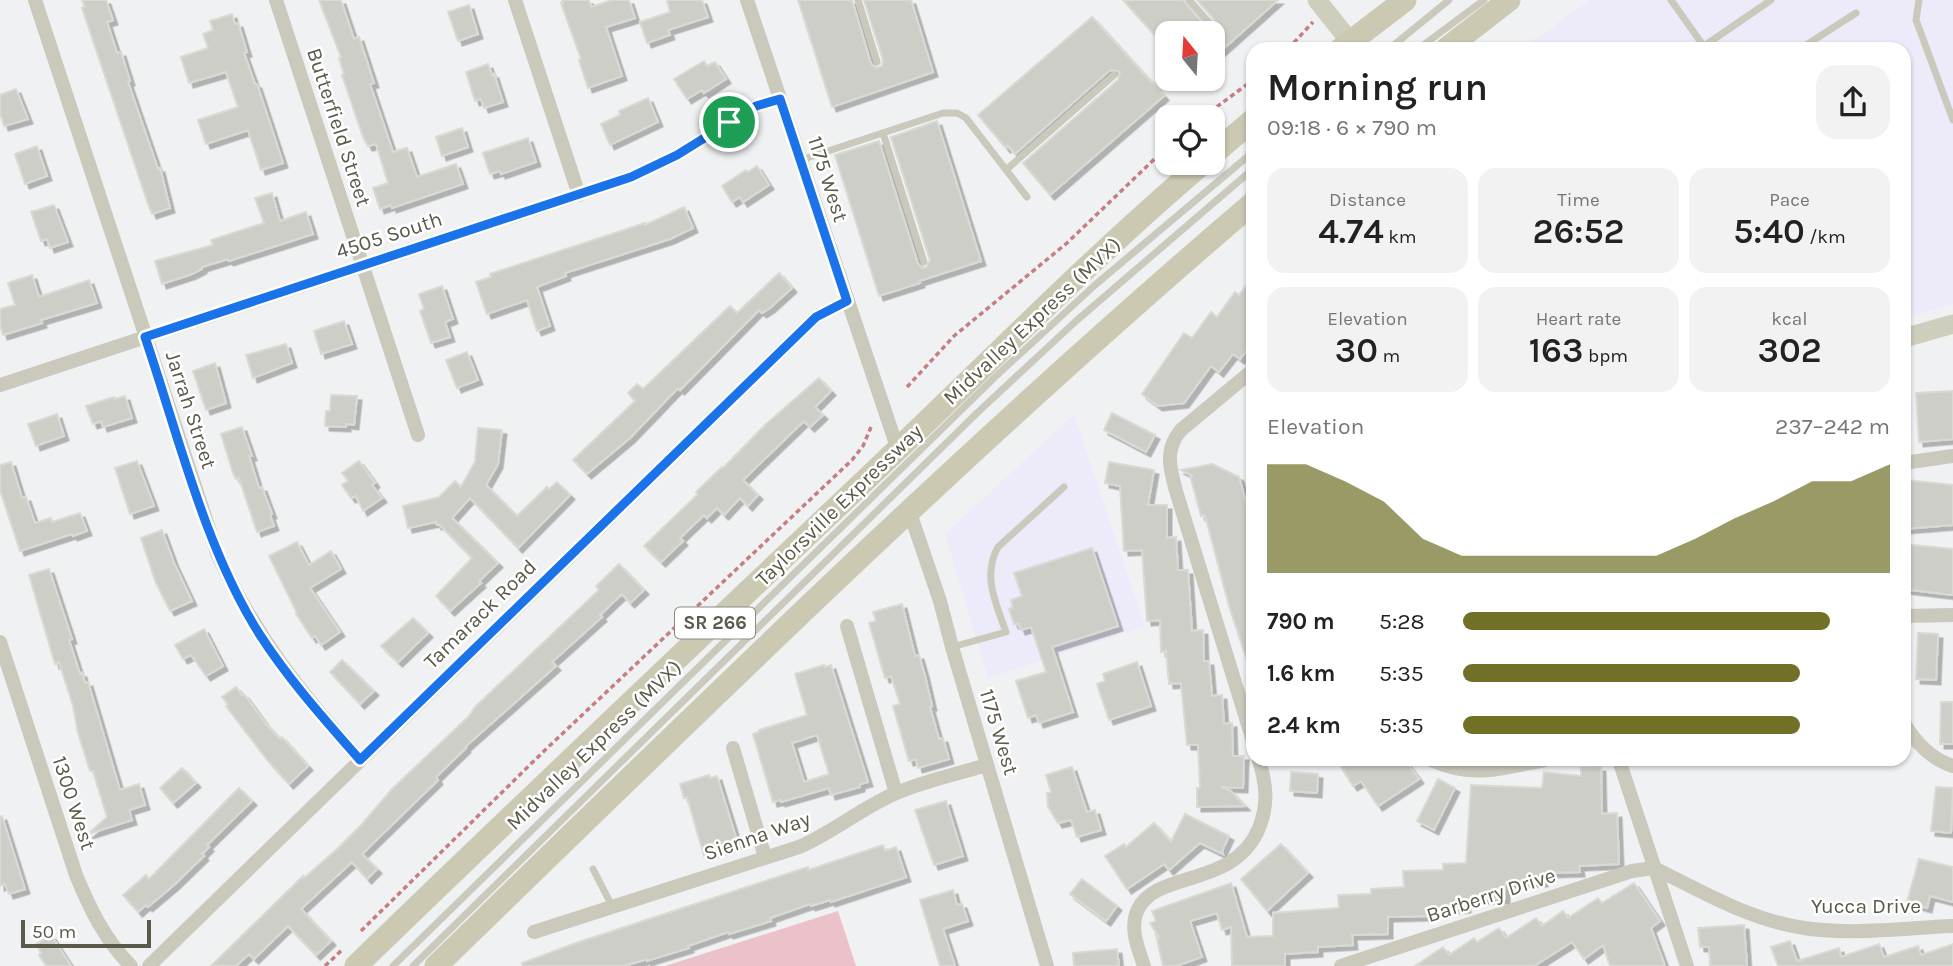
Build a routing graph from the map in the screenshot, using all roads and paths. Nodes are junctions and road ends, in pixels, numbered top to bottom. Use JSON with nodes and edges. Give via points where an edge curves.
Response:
{"nodes":[{"id":1,"x":35,"y":0,"type":"edge"},
{"id":2,"x":276,"y":0,"type":"edge"},
{"id":3,"x":515,"y":0,"type":"edge"},
{"id":4,"x":747,"y":0,"type":"edge"},
{"id":5,"x":858,"y":0,"type":"edge"},
{"id":6,"x":1189,"y":0,"type":"edge"},
{"id":7,"x":1317,"y":0,"type":"edge"},
{"id":8,"x":1405,"y":0,"type":"edge"},
{"id":9,"x":1449,"y":0,"type":"edge"},
{"id":10,"x":1484,"y":0,"type":"edge"},
{"id":11,"x":1509,"y":0,"type":"edge"},
{"id":12,"x":1671,"y":0,"type":"edge"},
{"id":13,"x":1771,"y":0,"type":"edge"},
{"id":14,"x":1919,"y":0,"type":"edge"},
{"id":15,"x":1856,"y":13,"type":"dead end"},
{"id":16,"x":1208,"y":21,"type":"edge"},
{"id":17,"x":1315,"y":21,"type":"dead end"},
{"id":18,"x":1295,"y":42,"type":"edge"},
{"id":19,"x":1346,"y":42,"type":"edge"},
{"id":20,"x":1354,"y":42,"type":"edge"},
{"id":21,"x":1398,"y":42,"type":"edge"},
{"id":22,"x":1427,"y":42,"type":"edge"},
{"id":23,"x":1455,"y":42,"type":"edge"},
{"id":24,"x":1701,"y":42,"type":"edge"},
{"id":25,"x":1713,"y":42,"type":"edge"},
{"id":26,"x":1811,"y":42,"type":"edge"},
{"id":27,"x":877,"y":62,"type":"dead end"},
{"id":28,"x":1114,"y":75,"type":"dead end"},
{"id":29,"x":1246,"y":85,"type":"edge"},
{"id":30,"x":780,"y":99,"type":"junction"},
{"id":31,"x":1219,"y":105,"type":"edge"},
{"id":32,"x":1953,"y":120,"type":"edge"},
{"id":33,"x":1246,"y":126,"type":"edge"},
{"id":34,"x":883,"y":133,"type":"junction"},
{"id":35,"x":1225,"y":144,"type":"edge"},
{"id":36,"x":1246,"y":158,"type":"edge"},
{"id":37,"x":1155,"y":159,"type":"edge"},
{"id":38,"x":800,"y":160,"type":"junction"},
{"id":39,"x":1006,"y":170,"type":"junction"},
{"id":40,"x":1190,"y":175,"type":"edge"},
{"id":41,"x":1246,"y":175,"type":"edge"},
{"id":42,"x":579,"y":195,"type":"junction"},
{"id":43,"x":1027,"y":197,"type":"dead end"},
{"id":44,"x":1246,"y":208,"type":"edge"},
{"id":45,"x":924,"y":262,"type":"dead end"},
{"id":46,"x":363,"y":266,"type":"junction"},
{"id":47,"x":847,"y":301,"type":"junction"},
{"id":48,"x":1953,"y":324,"type":"edge"},
{"id":49,"x":1911,"y":336,"type":"edge"},
{"id":50,"x":145,"y":337,"type":"junction"},
{"id":51,"x":1246,"y":376,"type":"edge"},
{"id":52,"x":0,"y":385,"type":"edge"},
{"id":53,"x":907,"y":387,"type":"dead end"},
{"id":54,"x":871,"y":427,"type":"dead end"},
{"id":55,"x":418,"y":435,"type":"dead end"},
{"id":56,"x":898,"y":450,"type":"junction"},
{"id":57,"x":1953,"y":456,"type":"edge"},
{"id":58,"x":1911,"y":462,"type":"edge"},
{"id":59,"x":1064,"y":487,"type":"dead end"},
{"id":60,"x":909,"y":510,"type":"junction"},
{"id":61,"x":1911,"y":615,"type":"edge"},
{"id":62,"x":1953,"y":615,"type":"edge"},
{"id":63,"x":847,"y":626,"type":"dead end"},
{"id":64,"x":0,"y":642,"type":"edge"},
{"id":65,"x":952,"y":648,"type":"junction"},
{"id":66,"x":1246,"y":718,"type":"edge"},
{"id":67,"x":1911,"y":732,"type":"edge"},
{"id":68,"x":733,"y":748,"type":"dead end"},
{"id":69,"x":360,"y":760,"type":"junction"},
{"id":70,"x":987,"y":765,"type":"junction"},
{"id":71,"x":1261,"y":766,"type":"edge"},
{"id":72,"x":1446,"y":766,"type":"edge"},
{"id":73,"x":1515,"y":766,"type":"edge"},
{"id":74,"x":1621,"y":766,"type":"edge"},
{"id":75,"x":1953,"y":766,"type":"edge"},
{"id":76,"x":896,"y":793,"type":"junction"},
{"id":77,"x":765,"y":857,"type":"junction"},
{"id":78,"x":593,"y":869,"type":"dead end"},
{"id":79,"x":1654,"y":869,"type":"junction"},
{"id":80,"x":612,"y":906,"type":"junction"},
{"id":81,"x":1953,"y":926,"type":"edge"},
{"id":82,"x":534,"y":932,"type":"dead end"},
{"id":83,"x":355,"y":937,"type":"dead end"},
{"id":84,"x":351,"y":956,"type":"edge"},
{"id":85,"x":131,"y":966,"type":"edge"},
{"id":86,"x":149,"y":966,"type":"edge"},
{"id":87,"x":325,"y":966,"type":"edge"},
{"id":88,"x":393,"y":966,"type":"edge"},
{"id":89,"x":413,"y":966,"type":"edge"},
{"id":90,"x":436,"y":966,"type":"edge"},
{"id":91,"x":1047,"y":966,"type":"edge"},
{"id":92,"x":1144,"y":966,"type":"edge"},
{"id":93,"x":1341,"y":966,"type":"edge"},
{"id":94,"x":1687,"y":966,"type":"edge"}],
"edges":[{"from":1,"to":50,"type":"street","name":"Jarrah Street"},
{"from":2,"to":46,"type":"street","name":"Butterfield Street"},
{"from":3,"to":42,"type":"street"},
{"from":4,"to":30,"type":"street","name":"1175 West"},
{"from":5,"to":27,"type":"lane"},
{"from":6,"to":16,"type":"lane"},
{"from":7,"to":19,"type":"street"},
{"from":8,"to":20,"type":"main road"},
{"from":9,"to":21,"type":"lane"},
{"from":10,"to":22,"type":"lane"},
{"from":11,"to":23,"type":"main road"},
{"from":12,"to":24,"type":"lane"},
{"from":13,"to":25,"type":"lane"},
{"from":14,"to":32,"type":"lane","via":[[1916,20]]},
{"from":15,"to":26,"type":"lane"},
{"from":17,"to":18,"type":"path"},
{"from":28,"to":39,"type":"lane"},
{"from":29,"to":31,"type":"path"},
{"from":30,"to":38,"type":"street","name":"1175 West"},
{"from":30,"to":42,"type":"street","name":"4505 South","via":[[756,106],[631,177]]},
{"from":33,"to":35,"type":"main road"},
{"from":34,"to":38,"type":"lane"},
{"from":34,"to":39,"type":"lane","via":[[943,113],[957,113],[966,118]]},
{"from":34,"to":45,"type":"lane"},
{"from":36,"to":88,"type":"lane","name":"Midvalley Express (MVX)","via":[[1095,285],[995,377]]},
{"from":37,"to":53,"type":"path","via":[[1067,243],[954,336]]},
{"from":38,"to":47,"type":"street","name":"1175 West"},
{"from":39,"to":43,"type":"lane"},
{"from":40,"to":56,"type":"main road","name":"Taylorsville Expressway","number":"SR 266","via":[[1074,279]]},
{"from":41,"to":89,"type":"lane","name":"Midvalley Express (MVX)","via":[[977,413]]},
{"from":42,"to":46,"type":"street","name":"4505 South"},
{"from":44,"to":60,"type":"main road","number":"SR 266","via":[[1093,340]]},
{"from":46,"to":50,"type":"street","name":"4505 South"},
{"from":46,"to":55,"type":"street","name":"Butterfield Street"},
{"from":47,"to":56,"type":"street","name":"1175 West"},
{"from":47,"to":69,"type":"street","name":"Tamarack Road","via":[[816,317]]},
{"from":48,"to":49,"type":"street"},
{"from":50,"to":52,"type":"street","name":"4505 South"},
{"from":50,"to":69,"type":"street","name":"Jarrah Street","via":[[230,581],[289,677]]},
{"from":51,"to":66,"type":"street","via":[[1181,430],[1169,453],[1176,491]]},
{"from":54,"to":83,"type":"path","via":[[852,460]]},
{"from":56,"to":84,"type":"main road","name":"Taylorsville Expressway","number":"SR 266","via":[[532,796]]},
{"from":57,"to":58,"type":"street"},
{"from":59,"to":65,"type":"lane","via":[[998,547],[991,559],[989,578],[1006,632]]},
{"from":60,"to":65,"type":"street","name":"1175 West"},
{"from":60,"to":90,"type":"main road","number":"SR 266"},
{"from":61,"to":62,"type":"street"},
{"from":63,"to":76,"type":"street"},
{"from":64,"to":85,"type":"street","name":"1300 West","via":[[84,895],[102,930]]},
{"from":65,"to":70,"type":"street","name":"1175 West"},
{"from":67,"to":75,"type":"street","via":[[1924,749]]},
{"from":68,"to":77,"type":"street"},
{"from":69,"to":86,"type":"street","name":"Tamarack Road"},
{"from":70,"to":76,"type":"street","name":"Sienna Way"},
{"from":70,"to":91,"type":"street","name":"1175 West"},
{"from":71,"to":92,"type":"street","via":[[1267,805],[1256,837],[1231,862],[1159,890],[1137,911],[1134,928]]},
{"from":72,"to":73,"type":"street","via":[[1470,771]]},
{"from":74,"to":79,"type":"street"},
{"from":76,"to":77,"type":"street","name":"Sienna Way","via":[[818,838]]},
{"from":77,"to":80,"type":"street","name":"Sienna Way"},
{"from":78,"to":80,"type":"lane"},
{"from":79,"to":81,"type":"street","name":"Yucca Drive","via":[[1734,907],[1798,927]]},
{"from":79,"to":93,"type":"street","name":"Barberry Drive","via":[[1632,871]]},
{"from":79,"to":94,"type":"street"},
{"from":80,"to":82,"type":"street","name":"Sienna Way"},
{"from":84,"to":87,"type":"path"}]}
